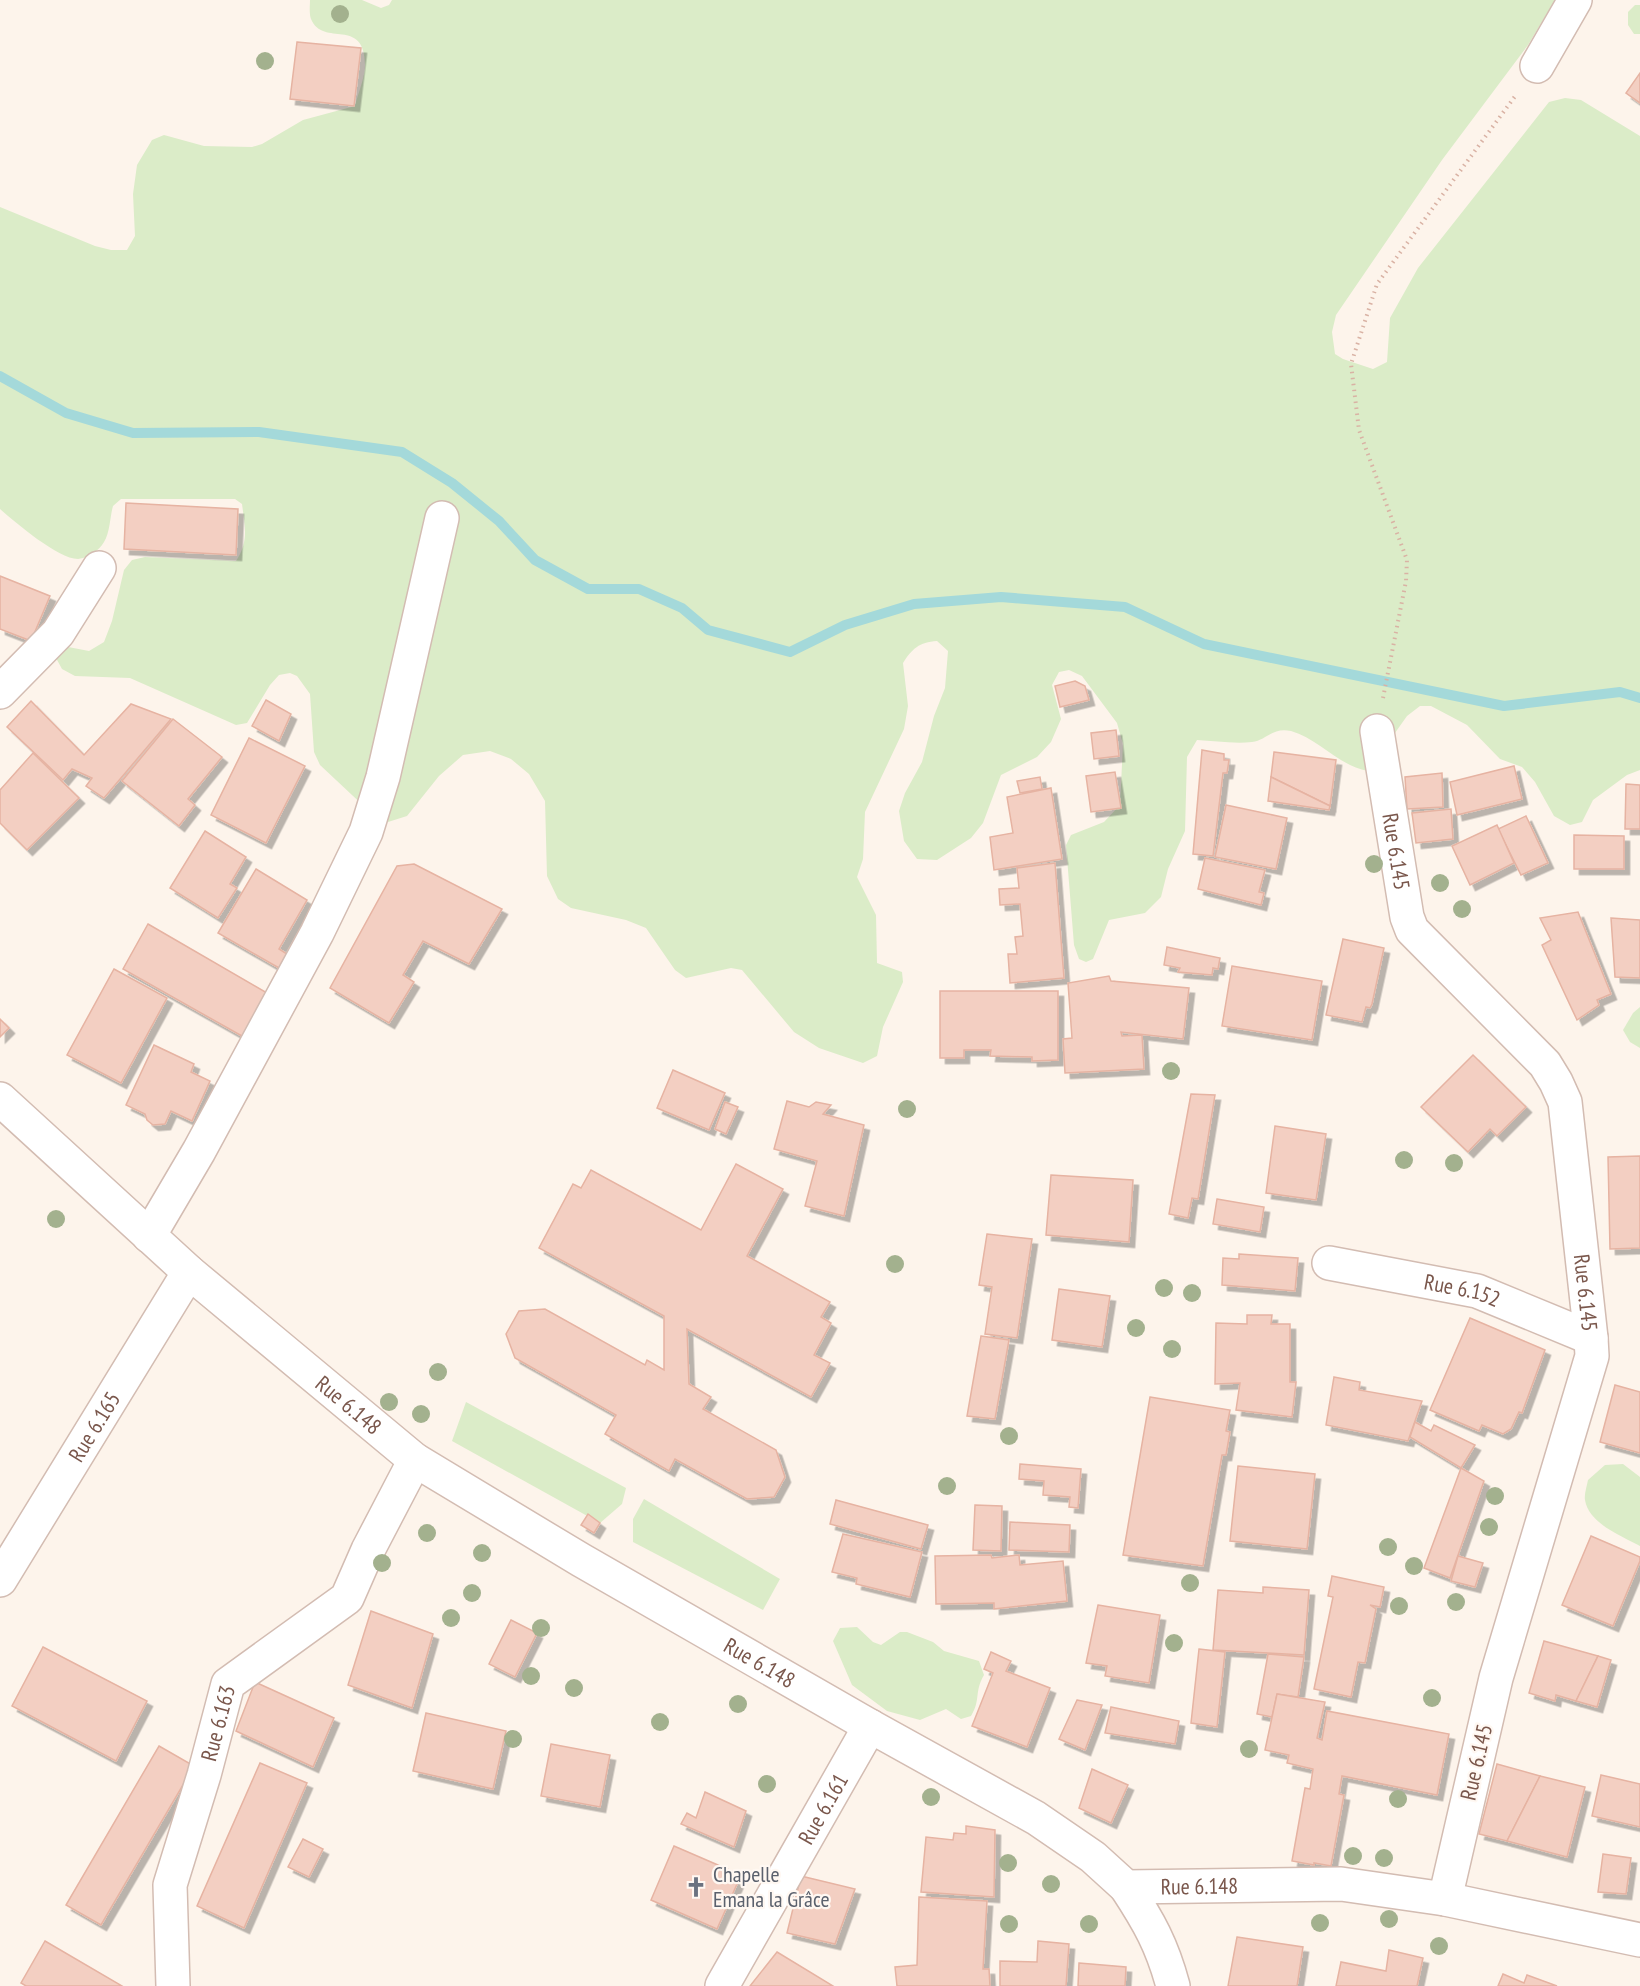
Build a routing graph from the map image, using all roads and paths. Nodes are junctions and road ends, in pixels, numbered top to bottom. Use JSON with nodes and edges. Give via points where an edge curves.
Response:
{"nodes":[{"id":1,"x":1575,"y":0,"type":"edge"},
{"id":2,"x":1537,"y":66,"type":"joint"},
{"id":3,"x":442,"y":518,"type":"dead end"},
{"id":4,"x":99,"y":568,"type":"dead end"},
{"id":5,"x":0,"y":692,"type":"edge"},
{"id":6,"x":1377,"y":731,"type":"joint"},
{"id":7,"x":0,"y":1099,"type":"edge"},
{"id":8,"x":149,"y":1236,"type":"junction"},
{"id":9,"x":1329,"y":1263,"type":"dead end"},
{"id":10,"x":189,"y":1272,"type":"junction"},
{"id":11,"x":1591,"y":1338,"type":"junction"},
{"id":12,"x":415,"y":1460,"type":"junction"},
{"id":13,"x":0,"y":1580,"type":"edge"},
{"id":14,"x":870,"y":1726,"type":"junction"},
{"id":15,"x":1126,"y":1887,"type":"junction"},
{"id":16,"x":1445,"y":1899,"type":"junction"},
{"id":17,"x":1640,"y":1940,"type":"edge"},
{"id":18,"x":173,"y":1986,"type":"edge"},
{"id":19,"x":722,"y":1986,"type":"edge"},
{"id":20,"x":1173,"y":1986,"type":"edge"}],
"edges":[{"from":1,"to":2,"type":"street"},
{"from":2,"to":6,"type":"path","via":[[1377,284],[1351,364],[1359,430],[1407,560]]},
{"from":3,"to":8,"type":"street","via":[[383,777],[366,832],[200,1151]]},
{"from":4,"to":5,"type":"street","via":[[58,633]]},
{"from":6,"to":11,"type":"street","name":"Rue 6.145","via":[[1412,930],[1545,1064],[1565,1102]]},
{"from":7,"to":8,"type":"street","name":"Rue 6.148"},
{"from":8,"to":10,"type":"street","name":"Rue 6.148"},
{"from":9,"to":11,"type":"street","name":"Rue 6.152","via":[[1478,1291]]},
{"from":10,"to":12,"type":"street","name":"Rue 6.148"},
{"from":10,"to":13,"type":"street","name":"Rue 6.165"},
{"from":11,"to":16,"type":"street","name":"Rue 6.145","via":[[1592,1356],[1496,1678]]},
{"from":12,"to":14,"type":"street","name":"Rue 6.148"},
{"from":12,"to":18,"type":"street","name":"Rue 6.163","via":[[347,1598],[228,1684],[170,1885]]},
{"from":14,"to":15,"type":"street","name":"Rue 6.148","via":[[1036,1818],[1093,1857]]},
{"from":14,"to":19,"type":"street","name":"Rue 6.161"},
{"from":15,"to":16,"type":"street","name":"Rue 6.148","via":[[1341,1884]]},
{"from":15,"to":20,"type":"street","via":[[1153,1928]]},
{"from":16,"to":17,"type":"street","name":"Rue 6.148"}]}
